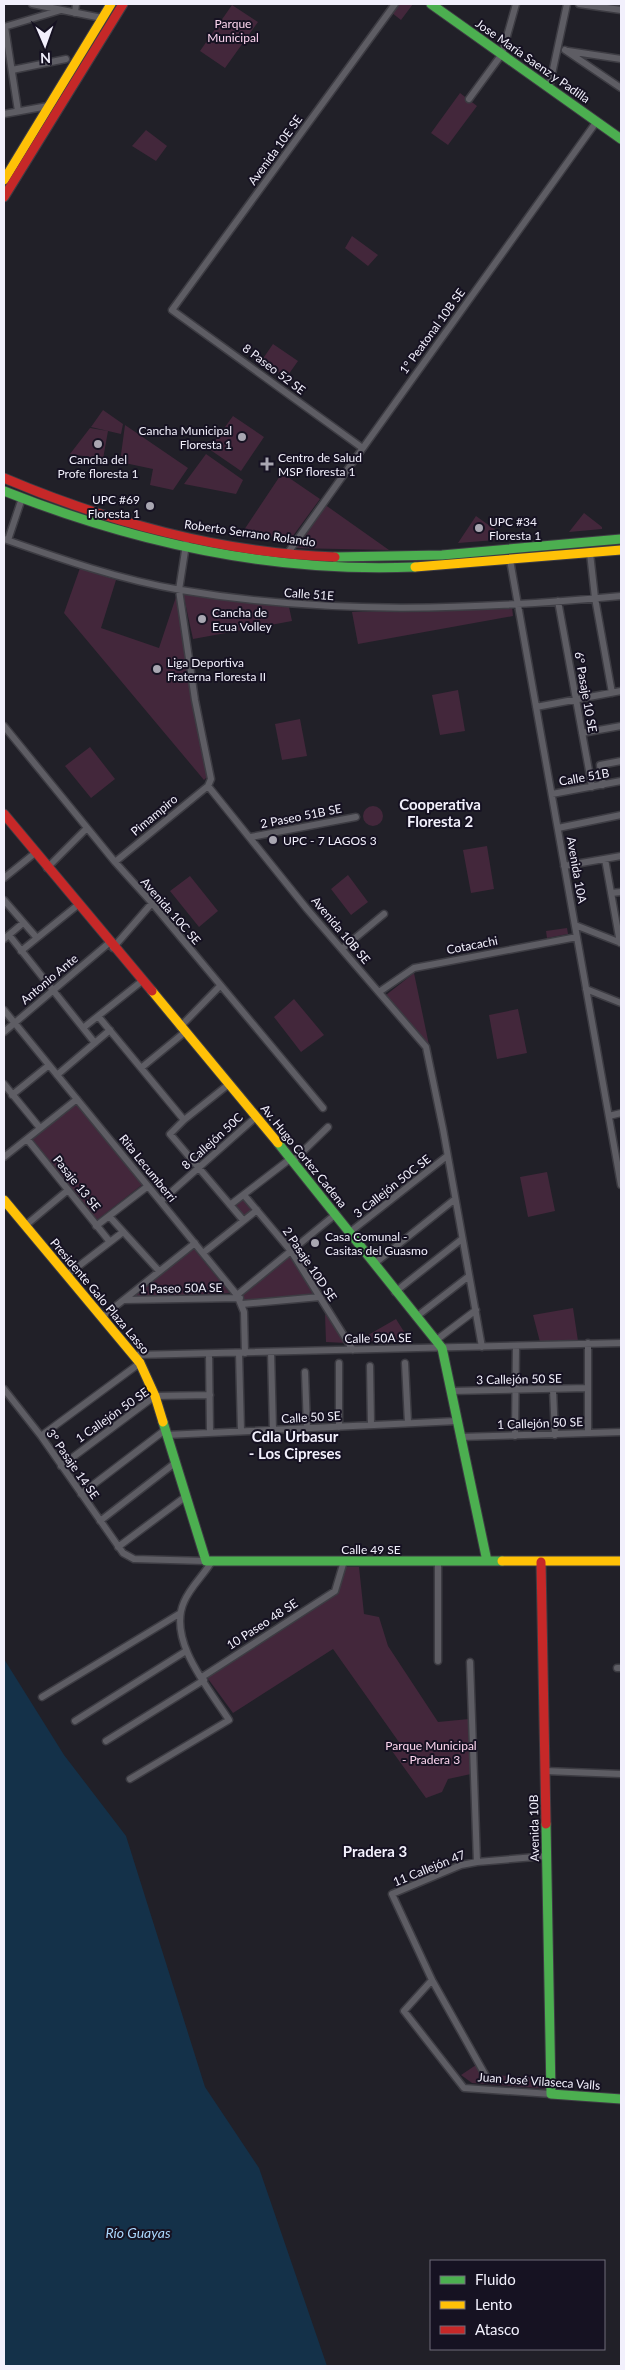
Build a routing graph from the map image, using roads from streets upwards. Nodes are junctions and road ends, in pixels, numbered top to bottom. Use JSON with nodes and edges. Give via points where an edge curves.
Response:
{"nodes":[{"id":1,"x":32,"y":4,"type":"edge"},
{"id":2,"x":76,"y":4,"type":"edge"},
{"id":3,"x":111,"y":4,"type":"edge"},
{"id":4,"x":122,"y":4,"type":"edge"},
{"id":5,"x":395,"y":4,"type":"edge"},
{"id":6,"x":430,"y":4,"type":"edge"},
{"id":7,"x":516,"y":4,"type":"edge"},
{"id":8,"x":567,"y":4,"type":"edge"},
{"id":9,"x":579,"y":4,"type":"edge"},
{"id":10,"x":618,"y":8,"type":"edge"},
{"id":11,"x":62,"y":10,"type":"junction"},
{"id":12,"x":75,"y":13,"type":"junction"},
{"id":13,"x":102,"y":18,"type":"junction"},
{"id":14,"x":4,"y":27,"type":"edge"},
{"id":15,"x":557,"y":49,"type":"junction"},
{"id":16,"x":566,"y":50,"type":"junction"},
{"id":17,"x":502,"y":54,"type":"junction"},
{"id":18,"x":66,"y":59,"type":"dead end"},
{"id":19,"x":621,"y":59,"type":"edge"},
{"id":20,"x":12,"y":70,"type":"junction"},
{"id":21,"x":549,"y":88,"type":"junction"},
{"id":22,"x":621,"y":88,"type":"edge"},
{"id":23,"x":469,"y":99,"type":"dead end"},
{"id":24,"x":48,"y":106,"type":"junction"},
{"id":25,"x":18,"y":111,"type":"junction"},
{"id":26,"x":4,"y":114,"type":"edge"},
{"id":27,"x":597,"y":121,"type":"junction"},
{"id":28,"x":621,"y":139,"type":"edge"},
{"id":29,"x":4,"y":180,"type":"edge"},
{"id":30,"x":4,"y":197,"type":"edge"},
{"id":31,"x":172,"y":310,"type":"joint"},
{"id":32,"x":361,"y":447,"type":"junction"},
{"id":33,"x":4,"y":478,"type":"edge"},
{"id":34,"x":4,"y":491,"type":"edge"},
{"id":35,"x":22,"y":498,"type":"junction"},
{"id":36,"x":187,"y":538,"type":"junction"},
{"id":37,"x":6,"y":539,"type":"edge"},
{"id":38,"x":621,"y":539,"type":"edge"},
{"id":39,"x":184,"y":548,"type":"junction"},
{"id":40,"x":621,"y":550,"type":"edge"},
{"id":41,"x":590,"y":553,"type":"junction"},
{"id":42,"x":287,"y":554,"type":"junction"},
{"id":43,"x":510,"y":560,"type":"junction"},
{"id":44,"x":179,"y":590,"type":"junction"},
{"id":45,"x":621,"y":596,"type":"edge"},
{"id":46,"x":595,"y":598,"type":"junction"},
{"id":47,"x":558,"y":601,"type":"junction"},
{"id":48,"x":518,"y":604,"type":"junction"},
{"id":49,"x":621,"y":691,"type":"edge"},
{"id":50,"x":612,"y":693,"type":"junction"},
{"id":51,"x":576,"y":699,"type":"junction"},
{"id":52,"x":536,"y":706,"type":"junction"},
{"id":53,"x":4,"y":726,"type":"edge"},
{"id":54,"x":621,"y":726,"type":"edge"},
{"id":55,"x":582,"y":733,"type":"junction"},
{"id":56,"x":621,"y":761,"type":"edge"},
{"id":57,"x":621,"y":781,"type":"edge"},
{"id":58,"x":603,"y":785,"type":"junction"},
{"id":59,"x":208,"y":786,"type":"junction"},
{"id":60,"x":592,"y":787,"type":"junction"},
{"id":61,"x":552,"y":794,"type":"junction"},
{"id":62,"x":4,"y":815,"type":"edge"},
{"id":63,"x":621,"y":815,"type":"edge"},
{"id":64,"x":356,"y":817,"type":"dead end"},
{"id":65,"x":87,"y":828,"type":"junction"},
{"id":66,"x":558,"y":828,"type":"junction"},
{"id":67,"x":251,"y":837,"type":"junction"},
{"id":68,"x":35,"y":853,"type":"junction"},
{"id":69,"x":621,"y":856,"type":"edge"},
{"id":70,"x":605,"y":859,"type":"junction"},
{"id":71,"x":115,"y":862,"type":"junction"},
{"id":72,"x":564,"y":866,"type":"junction"},
{"id":73,"x":47,"y":868,"type":"junction"},
{"id":74,"x":4,"y":878,"type":"edge"},
{"id":75,"x":621,"y":892,"type":"edge"},
{"id":76,"x":611,"y":893,"type":"junction"},
{"id":77,"x":4,"y":900,"type":"edge"},
{"id":78,"x":152,"y":903,"type":"junction"},
{"id":79,"x":79,"y":904,"type":"junction"},
{"id":80,"x":384,"y":914,"type":"dead end"},
{"id":81,"x":23,"y":923,"type":"junction"},
{"id":82,"x":575,"y":925,"type":"junction"},
{"id":83,"x":619,"y":926,"type":"edge"},
{"id":84,"x":6,"y":937,"type":"edge"},
{"id":85,"x":577,"y":937,"type":"junction"},
{"id":86,"x":37,"y":938,"type":"junction"},
{"id":87,"x":621,"y":943,"type":"edge"},
{"id":88,"x":111,"y":946,"type":"junction"},
{"id":89,"x":342,"y":949,"type":"junction"},
{"id":90,"x":22,"y":951,"type":"junction"},
{"id":91,"x":142,"y":981,"type":"junction"},
{"id":92,"x":219,"y":987,"type":"junction"},
{"id":93,"x":586,"y":989,"type":"junction"},
{"id":94,"x":53,"y":991,"type":"junction"},
{"id":95,"x":379,"y":992,"type":"junction"},
{"id":96,"x":621,"y":1003,"type":"edge"},
{"id":97,"x":4,"y":1010,"type":"edge"},
{"id":98,"x":98,"y":1016,"type":"junction"},
{"id":99,"x":14,"y":1023,"type":"junction"},
{"id":100,"x":83,"y":1028,"type":"junction"},
{"id":101,"x":182,"y":1029,"type":"junction"},
{"id":102,"x":110,"y":1030,"type":"junction"},
{"id":103,"x":4,"y":1032,"type":"edge"},
{"id":104,"x":95,"y":1043,"type":"junction"},
{"id":105,"x":49,"y":1065,"type":"junction"},
{"id":106,"x":141,"y":1068,"type":"junction"},
{"id":107,"x":57,"y":1075,"type":"junction"},
{"id":108,"x":229,"y":1084,"type":"junction"},
{"id":109,"x":7,"y":1090,"type":"edge"},
{"id":110,"x":77,"y":1099,"type":"junction"},
{"id":111,"x":323,"y":1108,"type":"dead end"},
{"id":112,"x":621,"y":1113,"type":"edge"},
{"id":113,"x":609,"y":1116,"type":"junction"},
{"id":114,"x":256,"y":1117,"type":"junction"},
{"id":115,"x":184,"y":1120,"type":"junction"},
{"id":116,"x":328,"y":1126,"type":"dead end"},
{"id":117,"x":40,"y":1128,"type":"junction"},
{"id":118,"x":27,"y":1139,"type":"junction"},
{"id":119,"x":447,"y":1156,"type":"junction"},
{"id":120,"x":4,"y":1157,"type":"edge"},
{"id":121,"x":291,"y":1160,"type":"junction"},
{"id":122,"x":200,"y":1168,"type":"junction"},
{"id":123,"x":621,"y":1181,"type":"edge"},
{"id":124,"x":148,"y":1186,"type":"junction"},
{"id":125,"x":68,"y":1190,"type":"junction"},
{"id":126,"x":244,"y":1195,"type":"junction"},
{"id":127,"x":455,"y":1199,"type":"junction"},
{"id":128,"x":4,"y":1200,"type":"edge"},
{"id":129,"x":160,"y":1201,"type":"junction"},
{"id":130,"x":230,"y":1205,"type":"junction"},
{"id":131,"x":257,"y":1210,"type":"junction"},
{"id":132,"x":336,"y":1214,"type":"junction"},
{"id":133,"x":109,"y":1216,"type":"junction"},
{"id":134,"x":243,"y":1220,"type":"junction"},
{"id":135,"x":26,"y":1225,"type":"junction"},
{"id":136,"x":96,"y":1226,"type":"junction"},
{"id":137,"x":123,"y":1232,"type":"junction"},
{"id":138,"x":350,"y":1232,"type":"junction"},
{"id":139,"x":462,"y":1239,"type":"junction"},
{"id":140,"x":110,"y":1242,"type":"junction"},
{"id":141,"x":195,"y":1243,"type":"junction"},
{"id":142,"x":291,"y":1251,"type":"junction"},
{"id":143,"x":203,"y":1253,"type":"junction"},
{"id":144,"x":374,"y":1264,"type":"junction"},
{"id":145,"x":159,"y":1271,"type":"junction"},
{"id":146,"x":67,"y":1275,"type":"junction"},
{"id":147,"x":469,"y":1276,"type":"junction"},
{"id":148,"x":395,"y":1292,"type":"junction"},
{"id":149,"x":320,"y":1297,"type":"junction"},
{"id":150,"x":240,"y":1299,"type":"junction"},
{"id":151,"x":123,"y":1300,"type":"junction"},
{"id":152,"x":476,"y":1310,"type":"junction"},
{"id":153,"x":102,"y":1317,"type":"junction"},
{"id":154,"x":416,"y":1317,"type":"junction"},
{"id":155,"x":435,"y":1340,"type":"junction"},
{"id":156,"x":588,"y":1343,"type":"junction"},
{"id":157,"x":621,"y":1343,"type":"edge"},
{"id":158,"x":516,"y":1346,"type":"junction"},
{"id":159,"x":482,"y":1347,"type":"junction"},
{"id":160,"x":442,"y":1348,"type":"junction"},
{"id":161,"x":353,"y":1350,"type":"junction"},
{"id":162,"x":271,"y":1352,"type":"junction"},
{"id":163,"x":242,"y":1353,"type":"junction"},
{"id":164,"x":209,"y":1354,"type":"junction"},
{"id":165,"x":135,"y":1355,"type":"junction"},
{"id":166,"x":405,"y":1362,"type":"dead end"},
{"id":167,"x":140,"y":1363,"type":"junction"},
{"id":168,"x":339,"y":1363,"type":"dead end"},
{"id":169,"x":370,"y":1366,"type":"dead end"},
{"id":170,"x":305,"y":1372,"type":"dead end"},
{"id":171,"x":4,"y":1388,"type":"edge"},
{"id":172,"x":588,"y":1388,"type":"junction"},
{"id":173,"x":554,"y":1390,"type":"junction"},
{"id":174,"x":451,"y":1391,"type":"junction"},
{"id":175,"x":515,"y":1391,"type":"junction"},
{"id":176,"x":210,"y":1395,"type":"junction"},
{"id":177,"x":155,"y":1396,"type":"junction"},
{"id":178,"x":456,"y":1421,"type":"junction"},
{"id":179,"x":408,"y":1424,"type":"junction"},
{"id":180,"x":371,"y":1425,"type":"junction"},
{"id":181,"x":339,"y":1427,"type":"junction"},
{"id":182,"x":307,"y":1428,"type":"junction"},
{"id":183,"x":273,"y":1430,"type":"junction"},
{"id":184,"x":241,"y":1431,"type":"junction"},
{"id":185,"x":166,"y":1432,"type":"junction"},
{"id":186,"x":621,"y":1432,"type":"edge"},
{"id":187,"x":210,"y":1433,"type":"junction"},
{"id":188,"x":588,"y":1433,"type":"junction"},
{"id":189,"x":556,"y":1435,"type":"junction"},
{"id":190,"x":41,"y":1436,"type":"junction"},
{"id":191,"x":515,"y":1436,"type":"junction"},
{"id":192,"x":460,"y":1437,"type":"junction"},
{"id":193,"x":175,"y":1463,"type":"junction"},
{"id":194,"x":61,"y":1466,"type":"junction"},
{"id":195,"x":80,"y":1494,"type":"junction"},
{"id":196,"x":185,"y":1497,"type":"junction"},
{"id":197,"x":100,"y":1521,"type":"junction"},
{"id":198,"x":118,"y":1547,"type":"junction"},
{"id":199,"x":123,"y":1553,"type":"joint"},
{"id":200,"x":209,"y":1561,"type":"junction"},
{"id":201,"x":344,"y":1561,"type":"junction"},
{"id":202,"x":438,"y":1561,"type":"junction"},
{"id":203,"x":621,"y":1561,"type":"edge"},
{"id":204,"x":487,"y":1562,"type":"junction"},
{"id":205,"x":541,"y":1562,"type":"junction"},
{"id":206,"x":179,"y":1614,"type":"junction"},
{"id":207,"x":186,"y":1651,"type":"junction"},
{"id":208,"x":438,"y":1661,"type":"dead end"},
{"id":209,"x":470,"y":1662,"type":"dead end"},
{"id":210,"x":203,"y":1678,"type":"junction"},
{"id":211,"x":42,"y":1697,"type":"dead end"},
{"id":212,"x":75,"y":1721,"type":"dead end"},
{"id":213,"x":106,"y":1741,"type":"dead end"},
{"id":214,"x":545,"y":1771,"type":"junction"},
{"id":215,"x":621,"y":1774,"type":"edge"},
{"id":216,"x":130,"y":1779,"type":"dead end"},
{"id":217,"x":547,"y":1856,"type":"junction"},
{"id":218,"x":477,"y":1862,"type":"junction"},
{"id":219,"x":432,"y":1980,"type":"junction"},
{"id":220,"x":487,"y":2078,"type":"dead end"},
{"id":221,"x":551,"y":2094,"type":"junction"},
{"id":222,"x":621,"y":2099,"type":"edge"}],
"edges":[{"from":1,"to":11,"type":"street"},
{"from":2,"to":12,"type":"street"},
{"from":3,"to":13,"type":"street"},
{"from":4,"to":30,"type":"street"},
{"from":5,"to":31,"type":"street","name":"Avenida 10E SE"},
{"from":6,"to":17,"type":"street","name":"Jose María Saenz y Padilla"},
{"from":7,"to":17,"type":"street"},
{"from":8,"to":15,"type":"street"},
{"from":9,"to":10,"type":"street"},
{"from":11,"to":12,"type":"street"},
{"from":11,"to":14,"type":"street"},
{"from":12,"to":13,"type":"street"},
{"from":13,"to":24,"type":"street"},
{"from":14,"to":20,"type":"street"},
{"from":15,"to":16,"type":"street"},
{"from":15,"to":21,"type":"street"},
{"from":16,"to":19,"type":"street"},
{"from":16,"to":22,"type":"street"},
{"from":17,"to":21,"type":"street","name":"Jose María Saenz y Padilla"},
{"from":17,"to":23,"type":"street"},
{"from":18,"to":20,"type":"street"},
{"from":20,"to":25,"type":"street"},
{"from":21,"to":27,"type":"street","name":"Jose María Saenz y Padilla"},
{"from":24,"to":25,"type":"street"},
{"from":24,"to":29,"type":"street"},
{"from":25,"to":26,"type":"street"},
{"from":27,"to":28,"type":"street","name":"Jose María Saenz y Padilla"},
{"from":27,"to":32,"type":"street","name":"1° Peatonal 10B SE"},
{"from":31,"to":32,"type":"street","name":"8 Paseo 52 SE"},
{"from":32,"to":42,"type":"street","name":"1° Peatonal 10B SE"},
{"from":33,"to":36,"type":"street","name":"Roberto Serrano Rolando","via":[[77,508]]},
{"from":34,"to":35,"type":"street","name":"Roberto Serrano Rolando"},
{"from":35,"to":37,"type":"street"},
{"from":35,"to":39,"type":"street","name":"Roberto Serrano Rolando","via":[[102,528]]},
{"from":36,"to":39,"type":"street"},
{"from":36,"to":42,"type":"street","name":"Roberto Serrano Rolando"},
{"from":37,"to":44,"type":"street","name":"Calle 51E","via":[[112,573]]},
{"from":38,"to":42,"type":"street","name":"Roberto Serrano Rolando","via":[[422,556]]},
{"from":39,"to":43,"type":"street","name":"Roberto Serrano Rolando","via":[[274,562],[336,567]]},
{"from":39,"to":44,"type":"street"},
{"from":40,"to":41,"type":"street","name":"Roberto Serrano Rolando"},
{"from":41,"to":43,"type":"street","name":"Roberto Serrano Rolando"},
{"from":41,"to":46,"type":"street"},
{"from":43,"to":48,"type":"street","name":"Avenida 10A"},
{"from":44,"to":48,"type":"street","name":"Calle 51E","via":[[286,604],[351,608]]},
{"from":44,"to":59,"type":"street","via":[[195,700],[211,779]]},
{"from":45,"to":46,"type":"street","name":"Calle 51E"},
{"from":46,"to":47,"type":"street","name":"Calle 51E"},
{"from":46,"to":50,"type":"street"},
{"from":47,"to":48,"type":"street","name":"Calle 51E"},
{"from":47,"to":51,"type":"street","name":"6° Pasaje 10 SE"},
{"from":48,"to":52,"type":"street","name":"Avenida 10A"},
{"from":49,"to":50,"type":"street"},
{"from":50,"to":51,"type":"street"},
{"from":51,"to":52,"type":"street"},
{"from":51,"to":55,"type":"street","name":"6° Pasaje 10 SE"},
{"from":52,"to":61,"type":"street","name":"Avenida 10A"},
{"from":53,"to":65,"type":"street","name":"Avenida 10C SE"},
{"from":54,"to":55,"type":"street"},
{"from":55,"to":60,"type":"street","name":"6° Pasaje 10 SE"},
{"from":56,"to":58,"type":"street","via":[[600,765]]},
{"from":57,"to":58,"type":"street","name":"Calle 51B"},
{"from":58,"to":60,"type":"street","name":"Calle 51B"},
{"from":59,"to":67,"type":"street","name":"Avenida 10B SE"},
{"from":59,"to":71,"type":"street","name":"Pimampiro"},
{"from":60,"to":61,"type":"street","name":"Calle 51B"},
{"from":61,"to":66,"type":"street","name":"Avenida 10A"},
{"from":62,"to":68,"type":"street","name":"Av. Hugo Cortez Cadena"},
{"from":63,"to":66,"type":"street"},
{"from":64,"to":67,"type":"street","name":"2 Paseo 51B SE"},
{"from":65,"to":71,"type":"street","name":"Avenida 10C SE"},
{"from":65,"to":73,"type":"street"},
{"from":66,"to":72,"type":"street","name":"Avenida 10A"},
{"from":67,"to":89,"type":"street","name":"Avenida 10B SE"},
{"from":68,"to":73,"type":"street","name":"Av. Hugo Cortez Cadena"},
{"from":68,"to":74,"type":"street"},
{"from":69,"to":70,"type":"street"},
{"from":70,"to":72,"type":"street"},
{"from":70,"to":76,"type":"street"},
{"from":71,"to":78,"type":"street","name":"Avenida 10C SE"},
{"from":72,"to":82,"type":"street","name":"Avenida 10A"},
{"from":73,"to":79,"type":"street","name":"Av. Hugo Cortez Cadena"},
{"from":75,"to":76,"type":"street"},
{"from":76,"to":83,"type":"street"},
{"from":77,"to":81,"type":"street"},
{"from":78,"to":88,"type":"street","name":"Antonio Ante"},
{"from":78,"to":92,"type":"street","name":"Avenida 10C SE"},
{"from":79,"to":86,"type":"street"},
{"from":79,"to":88,"type":"street","name":"Av. Hugo Cortez Cadena"},
{"from":80,"to":89,"type":"street"},
{"from":81,"to":84,"type":"street"},
{"from":81,"to":86,"type":"street"},
{"from":82,"to":85,"type":"street","name":"Avenida 10A"},
{"from":82,"to":87,"type":"street"},
{"from":83,"to":87,"type":"street"},
{"from":84,"to":90,"type":"street"},
{"from":85,"to":93,"type":"street","name":"Avenida 10A"},
{"from":85,"to":95,"type":"street","name":"Cotacachi","via":[[414,968]]},
{"from":86,"to":90,"type":"street"},
{"from":88,"to":91,"type":"street","name":"Av. Hugo Cortez Cadena"},
{"from":88,"to":94,"type":"street","name":"Antonio Ante"},
{"from":89,"to":95,"type":"street","name":"Avenida 10B SE"},
{"from":90,"to":94,"type":"street"},
{"from":91,"to":98,"type":"street"},
{"from":91,"to":101,"type":"street","name":"Av. Hugo Cortez Cadena"},
{"from":92,"to":101,"type":"street"},
{"from":92,"to":111,"type":"street","name":"Avenida 10C SE"},
{"from":93,"to":96,"type":"street"},
{"from":93,"to":113,"type":"street","name":"Avenida 10A"},
{"from":94,"to":99,"type":"street","name":"Antonio Ante"},
{"from":94,"to":100,"type":"street"},
{"from":95,"to":119,"type":"street","name":"Avenida 10B SE","via":[[426,1047]]},
{"from":97,"to":99,"type":"street","name":"Rita Lecumberri"},
{"from":98,"to":100,"type":"street"},
{"from":98,"to":102,"type":"street"},
{"from":99,"to":103,"type":"street","name":"Antonio Ante"},
{"from":99,"to":105,"type":"street","name":"Rita Lecumberri"},
{"from":100,"to":104,"type":"street"},
{"from":101,"to":106,"type":"street"},
{"from":101,"to":108,"type":"street","name":"Av. Hugo Cortez Cadena"},
{"from":102,"to":104,"type":"street"},
{"from":102,"to":106,"type":"street"},
{"from":104,"to":107,"type":"street"},
{"from":105,"to":107,"type":"street","name":"Rita Lecumberri"},
{"from":105,"to":109,"type":"street"},
{"from":106,"to":115,"type":"street"},
{"from":107,"to":110,"type":"street","name":"Rita Lecumberri"},
{"from":108,"to":114,"type":"street","name":"Av. Hugo Cortez Cadena"},
{"from":108,"to":115,"type":"street"},
{"from":109,"to":117,"type":"street"},
{"from":110,"to":117,"type":"street"},
{"from":110,"to":124,"type":"street","name":"Rita Lecumberri"},
{"from":112,"to":113,"type":"street"},
{"from":113,"to":123,"type":"street","name":"Avenida 10A"},
{"from":114,"to":121,"type":"street","name":"Av. Hugo Cortez Cadena"},
{"from":114,"to":122,"type":"street","name":"8 Callejón 50C"},
{"from":115,"to":122,"type":"street","via":[[171,1132],[171,1136]]},
{"from":116,"to":121,"type":"street"},
{"from":117,"to":118,"type":"street"},
{"from":118,"to":120,"type":"street"},
{"from":118,"to":125,"type":"street","name":"Pasaje 13 SE"},
{"from":119,"to":127,"type":"street","name":"Avenida 10B SE"},
{"from":119,"to":138,"type":"street","name":"3 Callejón 50C SE"},
{"from":121,"to":126,"type":"street"},
{"from":121,"to":132,"type":"street","name":"Av. Hugo Cortez Cadena"},
{"from":122,"to":129,"type":"street","name":"8 Callejón 50C"},
{"from":122,"to":130,"type":"street"},
{"from":124,"to":129,"type":"street","name":"Rita Lecumberri"},
{"from":124,"to":133,"type":"street"},
{"from":125,"to":135,"type":"street"},
{"from":125,"to":136,"type":"street","name":"Pasaje 13 SE"},
{"from":126,"to":130,"type":"street"},
{"from":126,"to":131,"type":"street","name":"2 Pasaje 10D SE"},
{"from":127,"to":139,"type":"street","name":"Avenida 10B SE"},
{"from":127,"to":144,"type":"street"},
{"from":128,"to":135,"type":"street","name":"Presidente Galo Plaza Lasso"},
{"from":129,"to":141,"type":"street","name":"Rita Lecumberri"},
{"from":130,"to":134,"type":"street"},
{"from":131,"to":134,"type":"street"},
{"from":131,"to":142,"type":"street","name":"2 Pasaje 10D SE"},
{"from":132,"to":138,"type":"street","name":"Av. Hugo Cortez Cadena"},
{"from":132,"to":142,"type":"street"},
{"from":133,"to":136,"type":"street"},
{"from":133,"to":137,"type":"street"},
{"from":134,"to":143,"type":"street"},
{"from":135,"to":146,"type":"street","name":"Presidente Galo Plaza Lasso"},
{"from":136,"to":140,"type":"street","name":"Pasaje 13 SE"},
{"from":137,"to":140,"type":"street"},
{"from":137,"to":145,"type":"street"},
{"from":138,"to":144,"type":"street","name":"Av. Hugo Cortez Cadena"},
{"from":139,"to":147,"type":"street","name":"Avenida 10B SE"},
{"from":139,"to":148,"type":"street"},
{"from":140,"to":146,"type":"street"},
{"from":141,"to":143,"type":"street","name":"Rita Lecumberri"},
{"from":141,"to":145,"type":"street"},
{"from":142,"to":149,"type":"street","name":"2 Pasaje 10D SE"},
{"from":142,"to":150,"type":"street"},
{"from":143,"to":150,"type":"street","name":"Rita Lecumberri"},
{"from":144,"to":148,"type":"street","name":"Av. Hugo Cortez Cadena"},
{"from":145,"to":151,"type":"street"},
{"from":146,"to":153,"type":"street","name":"Presidente Galo Plaza Lasso"},
{"from":147,"to":152,"type":"street","name":"Avenida 10B SE"},
{"from":147,"to":154,"type":"street"},
{"from":148,"to":154,"type":"street","name":"Av. Hugo Cortez Cadena"},
{"from":149,"to":150,"type":"street","name":"1 Paseo 50A SE"},
{"from":149,"to":161,"type":"street","name":"2 Pasaje 10D SE"},
{"from":150,"to":151,"type":"street","name":"1 Paseo 50A SE"},
{"from":150,"to":163,"type":"street"},
{"from":151,"to":153,"type":"street"},
{"from":152,"to":155,"type":"street"},
{"from":152,"to":159,"type":"street","name":"Avenida 10B SE"},
{"from":153,"to":165,"type":"street","name":"Presidente Galo Plaza Lasso"},
{"from":154,"to":155,"type":"street","name":"Av. Hugo Cortez Cadena"},
{"from":155,"to":160,"type":"street","name":"Av. Hugo Cortez Cadena"},
{"from":156,"to":157,"type":"street","name":"Calle 50A SE"},
{"from":156,"to":158,"type":"street","name":"Calle 50A SE"},
{"from":156,"to":172,"type":"street"},
{"from":158,"to":159,"type":"street","name":"Calle 50A SE"},
{"from":158,"to":175,"type":"street"},
{"from":159,"to":160,"type":"street","name":"Calle 50A SE"},
{"from":160,"to":161,"type":"street","name":"Calle 50A SE"},
{"from":160,"to":174,"type":"street","name":"Av. Hugo Cortez Cadena"},
{"from":161,"to":162,"type":"street","name":"Calle 50A SE"},
{"from":162,"to":163,"type":"street","name":"Calle 50A SE"},
{"from":162,"to":183,"type":"street"},
{"from":163,"to":164,"type":"street","name":"Calle 50A SE"},
{"from":163,"to":184,"type":"street"},
{"from":164,"to":165,"type":"street","name":"Calle 50A SE"},
{"from":164,"to":176,"type":"street"},
{"from":165,"to":167,"type":"street","name":"Presidente Galo Plaza Lasso"},
{"from":166,"to":179,"type":"street"},
{"from":167,"to":177,"type":"street","name":"Presidente Galo Plaza Lasso"},
{"from":167,"to":190,"type":"street"},
{"from":168,"to":181,"type":"street"},
{"from":169,"to":180,"type":"street"},
{"from":170,"to":182,"type":"street"},
{"from":171,"to":190,"type":"street","name":"3° Pasaje 14 SE"},
{"from":172,"to":173,"type":"street","name":"3 Callejón 50 SE"},
{"from":172,"to":188,"type":"street"},
{"from":173,"to":175,"type":"street","name":"3 Callejón 50 SE"},
{"from":173,"to":189,"type":"street"},
{"from":174,"to":175,"type":"street","name":"3 Callejón 50 SE"},
{"from":174,"to":178,"type":"street","name":"Av. Hugo Cortez Cadena"},
{"from":175,"to":191,"type":"street"},
{"from":176,"to":177,"type":"street","name":"1 Callejón 50 SE"},
{"from":176,"to":187,"type":"street"},
{"from":177,"to":185,"type":"street","name":"Presidente Galo Plaza Lasso"},
{"from":177,"to":194,"type":"street","name":"1 Callejón 50 SE"},
{"from":178,"to":179,"type":"street","name":"Calle 50 SE"},
{"from":178,"to":192,"type":"street","name":"Av. Hugo Cortez Cadena"},
{"from":179,"to":180,"type":"street","name":"Calle 50 SE"},
{"from":180,"to":181,"type":"street","name":"Calle 50 SE"},
{"from":181,"to":182,"type":"street","name":"Calle 50 SE"},
{"from":182,"to":183,"type":"street","name":"Calle 50 SE"},
{"from":183,"to":184,"type":"street","name":"Calle 50 SE"},
{"from":184,"to":187,"type":"street","name":"Calle 50 SE"},
{"from":185,"to":187,"type":"street","name":"Calle 50 SE"},
{"from":185,"to":193,"type":"street","name":"Presidente Galo Plaza Lasso"},
{"from":185,"to":195,"type":"street"},
{"from":186,"to":188,"type":"street","name":"1 Callejón 50 SE"},
{"from":188,"to":189,"type":"street","name":"1 Callejón 50 SE"},
{"from":189,"to":191,"type":"street","name":"1 Callejón 50 SE"},
{"from":190,"to":194,"type":"street","name":"3° Pasaje 14 SE"},
{"from":191,"to":192,"type":"street","name":"1 Callejón 50 SE"},
{"from":192,"to":204,"type":"street","name":"Av. Hugo Cortez Cadena"},
{"from":193,"to":196,"type":"street","name":"Presidente Galo Plaza Lasso"},
{"from":193,"to":197,"type":"street"},
{"from":194,"to":195,"type":"street","name":"3° Pasaje 14 SE"},
{"from":195,"to":197,"type":"street","name":"3° Pasaje 14 SE"},
{"from":196,"to":198,"type":"street"},
{"from":196,"to":200,"type":"street","name":"Presidente Galo Plaza Lasso"},
{"from":197,"to":198,"type":"street","name":"3° Pasaje 14 SE"},
{"from":198,"to":199,"type":"street","name":"3° Pasaje 14 SE"},
{"from":199,"to":200,"type":"street","name":"Calle 49 SE","via":[[134,1560]]},
{"from":200,"to":201,"type":"street","name":"Calle 49 SE"},
{"from":200,"to":206,"type":"street"},
{"from":201,"to":202,"type":"street","name":"Calle 49 SE"},
{"from":201,"to":210,"type":"street","name":"10 Paseo 48 SE","via":[[335,1590]]},
{"from":202,"to":204,"type":"street","name":"Calle 49 SE"},
{"from":202,"to":208,"type":"street"},
{"from":203,"to":205,"type":"street","name":"Calle 49 SE"},
{"from":204,"to":205,"type":"street","name":"Calle 49 SE"},
{"from":205,"to":214,"type":"street","name":"Avenida 10B"},
{"from":206,"to":207,"type":"street"},
{"from":206,"to":211,"type":"street"},
{"from":207,"to":210,"type":"street"},
{"from":207,"to":212,"type":"street"},
{"from":209,"to":218,"type":"street"},
{"from":210,"to":213,"type":"street","name":"10 Paseo 48 SE"},
{"from":210,"to":216,"type":"street","via":[[229,1720]]},
{"from":214,"to":215,"type":"street"},
{"from":214,"to":217,"type":"street","name":"Avenida 10B"},
{"from":217,"to":218,"type":"street","name":"11 Callejón 47"},
{"from":217,"to":221,"type":"street","name":"Avenida 10B"},
{"from":218,"to":219,"type":"street","name":"11 Callejón 47","via":[[392,1894]]},
{"from":219,"to":220,"type":"street"},
{"from":219,"to":221,"type":"street","name":"Juan José Vilaseca Valls","via":[[405,2008],[408,2017],[464,2088]]},
{"from":221,"to":222,"type":"street","name":"Juan José Vilaseca Valls"}]}
